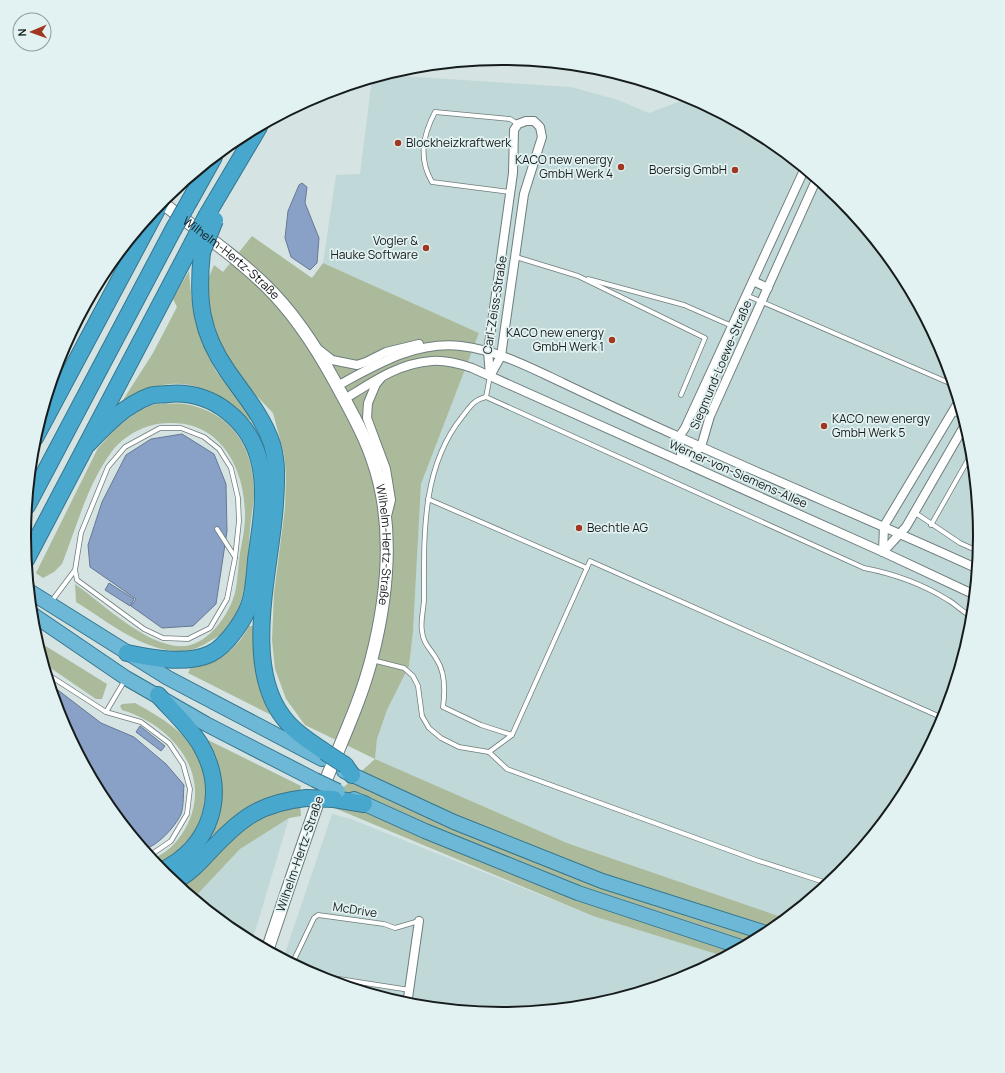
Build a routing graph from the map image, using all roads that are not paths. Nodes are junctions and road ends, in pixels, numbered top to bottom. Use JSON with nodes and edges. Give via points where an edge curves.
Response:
{"nodes":[{"id":1,"x":518,"y":124,"type":"junction"},
{"id":2,"x":253,"y":136,"type":"edge"},
{"id":3,"x":208,"y":168,"type":"edge"},
{"id":4,"x":802,"y":172,"type":"edge"},
{"id":5,"x":814,"y":183,"type":"edge"},
{"id":6,"x":511,"y":192,"type":"junction"},
{"id":7,"x":524,"y":194,"type":"junction"},
{"id":8,"x":163,"y":210,"type":"edge"},
{"id":9,"x":148,"y":226,"type":"edge"},
{"id":10,"x":197,"y":248,"type":"junction"},
{"id":11,"x":516,"y":257,"type":"junction"},
{"id":12,"x":578,"y":276,"type":"junction"},
{"id":13,"x":753,"y":281,"type":"junction"},
{"id":14,"x":768,"y":288,"type":"junction"},
{"id":15,"x":746,"y":295,"type":"junction"},
{"id":16,"x":762,"y":301,"type":"junction"},
{"id":17,"x":732,"y":326,"type":"junction"},
{"id":18,"x":312,"y":345,"type":"junction"},
{"id":19,"x":439,"y":345,"type":"junction"},
{"id":20,"x":488,"y":352,"type":"junction"},
{"id":21,"x":501,"y":356,"type":"junction"},
{"id":22,"x":384,"y":374,"type":"junction"},
{"id":23,"x":490,"y":376,"type":"junction"},
{"id":24,"x":948,"y":382,"type":"edge"},
{"id":25,"x":337,"y":386,"type":"junction"},
{"id":26,"x":681,"y":395,"type":"dead end"},
{"id":27,"x":486,"y":397,"type":"junction"},
{"id":28,"x":345,"y":399,"type":"junction"},
{"id":29,"x":956,"y":407,"type":"edge"},
{"id":30,"x":953,"y":412,"type":"junction"},
{"id":31,"x":958,"y":415,"type":"edge"},
{"id":32,"x":46,"y":417,"type":"edge"},
{"id":33,"x":962,"y":430,"type":"edge"},
{"id":34,"x":679,"y":437,"type":"junction"},
{"id":35,"x":88,"y":444,"type":"junction"},
{"id":36,"x":700,"y":446,"type":"junction"},
{"id":37,"x":682,"y":462,"type":"junction"},
{"id":38,"x":968,"y":462,"type":"edge"},
{"id":39,"x":33,"y":494,"type":"edge"},
{"id":40,"x":428,"y":499,"type":"junction"},
{"id":41,"x":914,"y":512,"type":"junction"},
{"id":42,"x":385,"y":523,"type":"junction"},
{"id":43,"x":931,"y":525,"type":"junction"},
{"id":44,"x":884,"y":526,"type":"junction"},
{"id":45,"x":217,"y":529,"type":"dead end"},
{"id":46,"x":901,"y":534,"type":"junction"},
{"id":47,"x":974,"y":549,"type":"edge"},
{"id":48,"x":31,"y":550,"type":"edge"},
{"id":49,"x":883,"y":552,"type":"junction"},
{"id":50,"x":235,"y":558,"type":"junction"},
{"id":51,"x":973,"y":567,"type":"edge"},
{"id":52,"x":587,"y":568,"type":"junction"},
{"id":53,"x":75,"y":570,"type":"junction"},
{"id":54,"x":970,"y":593,"type":"edge"},
{"id":55,"x":35,"y":594,"type":"edge"},
{"id":56,"x":49,"y":604,"type":"junction"},
{"id":57,"x":967,"y":615,"type":"edge"},
{"id":58,"x":38,"y":618,"type":"edge"},
{"id":59,"x":127,"y":653,"type":"junction"},
{"id":60,"x":371,"y":660,"type":"junction"},
{"id":61,"x":53,"y":678,"type":"edge"},
{"id":62,"x":126,"y":678,"type":"junction"},
{"id":63,"x":158,"y":695,"type":"junction"},
{"id":64,"x":106,"y":712,"type":"junction"},
{"id":65,"x":938,"y":716,"type":"edge"},
{"id":66,"x":512,"y":735,"type":"junction"},
{"id":67,"x":489,"y":752,"type":"junction"},
{"id":68,"x":324,"y":756,"type":"junction"},
{"id":69,"x":347,"y":770,"type":"joint"},
{"id":70,"x":336,"y":795,"type":"junction"},
{"id":71,"x":364,"y":804,"type":"joint"},
{"id":72,"x":153,"y":853,"type":"edge"},
{"id":73,"x":167,"y":868,"type":"edge"},
{"id":74,"x":179,"y":879,"type":"edge"},
{"id":75,"x":823,"y":882,"type":"edge"},
{"id":76,"x":419,"y":921,"type":"joint"},
{"id":77,"x":760,"y":931,"type":"edge"},
{"id":78,"x":269,"y":946,"type":"edge"},
{"id":79,"x":737,"y":946,"type":"edge"},
{"id":80,"x":294,"y":959,"type":"edge"},
{"id":81,"x":342,"y":979,"type":"edge"},
{"id":82,"x":410,"y":990,"type":"junction"},
{"id":83,"x":408,"y":998,"type":"edge"}],
"edges":[{"from":1,"to":6,"type":"street","name":"Carl-Zeiss-Straße","via":[[514,130]]},
{"from":1,"to":6,"type":"lane","via":[[510,119],[435,112],[426,128],[423,147],[425,171],[432,182]]},
{"from":1,"to":7,"type":"street","name":"Carl-Zeiss-Straße","via":[[526,120],[534,121],[540,127],[542,137]]},
{"from":2,"to":10,"type":"highway","bridge":true,"via":[[221,191]]},
{"from":3,"to":39,"type":"highway","bridge":true},
{"from":4,"to":13,"type":"street","name":"Siegmund-Loewe-Straße"},
{"from":5,"to":14,"type":"street","name":"Siegmund-Loewe-Straße"},
{"from":6,"to":7,"type":"street"},
{"from":6,"to":20,"type":"street","name":"Carl-Zeiss-Straße"},
{"from":7,"to":11,"type":"street","name":"Carl-Zeiss-Straße"},
{"from":8,"to":18,"type":"main road","name":"Wilhelm-Hertz-Straße","via":[[218,245],[266,286]]},
{"from":9,"to":32,"type":"highway"},
{"from":10,"to":35,"type":"highway"},
{"from":10,"to":68,"type":"highway","via":[[201,310],[209,340],[227,371],[262,418],[276,463],[274,524],[261,632],[262,661],[268,685],[283,717]]},
{"from":11,"to":12,"type":"lane"},
{"from":11,"to":21,"type":"street","name":"Carl-Zeiss-Straße"},
{"from":12,"to":17,"type":"lane","via":[[684,305]]},
{"from":12,"to":26,"type":"lane","via":[[705,338]]},
{"from":13,"to":14,"type":"street"},
{"from":13,"to":15,"type":"street","name":"Siegmund-Loewe-Straße"},
{"from":14,"to":16,"type":"street","name":"Siegmund-Loewe-Straße"},
{"from":15,"to":16,"type":"lane"},
{"from":15,"to":17,"type":"street","name":"Siegmund-Loewe-Straße"},
{"from":16,"to":24,"type":"lane"},
{"from":16,"to":36,"type":"street","name":"Siegmund-Loewe-Straße","via":[[710,416]]},
{"from":17,"to":34,"type":"street","name":"Siegmund-Loewe-Straße"},
{"from":18,"to":19,"type":"street","via":[[332,360],[357,364],[406,346],[426,343]]},
{"from":18,"to":25,"type":"main road","name":"Wilhelm-Hertz-Straße"},
{"from":19,"to":20,"type":"street","name":"Werner-von-Siemens-Allee"},
{"from":19,"to":25,"type":"street","via":[[410,351],[381,362]]},
{"from":20,"to":21,"type":"street","name":"Werner-von-Siemens-Allee"},
{"from":20,"to":23,"type":"street","name":"Carl-Zeiss-Straße"},
{"from":21,"to":23,"type":"street","name":"Carl-Zeiss-Straße"},
{"from":21,"to":34,"type":"street","name":"Werner-von-Siemens-Allee"},
{"from":22,"to":23,"type":"street","name":"Werner-von-Siemens-Allee","via":[[433,361],[455,363]]},
{"from":22,"to":28,"type":"street","name":"Werner-von-Siemens-Allee"},
{"from":22,"to":42,"type":"street","via":[[368,402],[367,418],[392,500]]},
{"from":23,"to":27,"type":"lane"},
{"from":23,"to":37,"type":"street","name":"Werner-von-Siemens-Allee"},
{"from":25,"to":28,"type":"main road","name":"Wilhelm-Hertz-Straße"},
{"from":27,"to":40,"type":"lane","via":[[476,400],[447,438],[434,467]]},
{"from":27,"to":57,"type":"lane","via":[[864,568],[893,574],[917,583],[950,600]]},
{"from":28,"to":42,"type":"main road","name":"Wilhelm-Hertz-Straße","via":[[372,456],[382,496]]},
{"from":29,"to":30,"type":"street"},
{"from":30,"to":31,"type":"lane"},
{"from":30,"to":44,"type":"street"},
{"from":33,"to":41,"type":"street"},
{"from":34,"to":36,"type":"street","name":"Werner-von-Siemens-Allee"},
{"from":34,"to":37,"type":"street","name":"Siegmund-Loewe-Straße"},
{"from":35,"to":48,"type":"highway"},
{"from":35,"to":59,"type":"highway","via":[[104,426],[128,407],[151,396],[175,393],[204,398],[230,412],[250,437],[260,464],[262,516],[251,600],[234,633],[210,654],[182,660],[157,659]]},
{"from":36,"to":37,"type":"street","name":"Siegmund-Loewe-Straße"},
{"from":36,"to":44,"type":"street","name":"Werner-von-Siemens-Allee"},
{"from":37,"to":49,"type":"street","name":"Werner-von-Siemens-Allee"},
{"from":38,"to":43,"type":"lane"},
{"from":40,"to":52,"type":"lane"},
{"from":40,"to":66,"type":"lane","via":[[421,630],[425,645],[438,661],[443,675],[445,691],[442,707],[481,725]]},
{"from":41,"to":43,"type":"lane"},
{"from":41,"to":46,"type":"street"},
{"from":42,"to":60,"type":"main road","name":"Wilhelm-Hertz-Straße","via":[[385,581]]},
{"from":43,"to":47,"type":"lane"},
{"from":44,"to":46,"type":"street","name":"Werner-von-Siemens-Allee"},
{"from":44,"to":49,"type":"street"},
{"from":45,"to":50,"type":"lane"},
{"from":46,"to":49,"type":"street"},
{"from":46,"to":51,"type":"street","name":"Werner-von-Siemens-Allee"},
{"from":49,"to":54,"type":"street","name":"Werner-von-Siemens-Allee"},
{"from":50,"to":53,"type":"lane","via":[[227,599],[210,628],[188,639],[163,638],[144,630],[77,580]]},
{"from":50,"to":53,"type":"lane","via":[[239,521],[238,498],[231,468],[219,449],[204,437],[181,428],[160,428],[124,447],[108,467],[81,533]]},
{"from":52,"to":65,"type":"lane","via":[[590,561]]},
{"from":52,"to":66,"type":"lane"},
{"from":53,"to":56,"type":"lane"},
{"from":55,"to":56,"type":"highway"},
{"from":56,"to":59,"type":"highway"},
{"from":58,"to":62,"type":"highway"},
{"from":59,"to":68,"type":"highway","via":[[237,716]]},
{"from":60,"to":67,"type":"lane","via":[[404,668],[413,676],[418,686],[422,716],[429,728],[441,738],[459,747]]},
{"from":60,"to":78,"type":"main road","name":"Wilhelm-Hertz-Straße","via":[[354,712],[305,836]]},
{"from":61,"to":64,"type":"lane"},
{"from":62,"to":63,"type":"highway"},
{"from":62,"to":64,"type":"lane"},
{"from":63,"to":70,"type":"highway","bridge":true,"via":[[206,724],[315,780]]},
{"from":63,"to":73,"type":"highway","via":[[200,744],[210,767],[214,789],[212,812],[200,839],[190,852]]},
{"from":64,"to":72,"type":"lane","via":[[141,722],[169,743],[183,764],[190,789],[187,814],[171,841]]},
{"from":66,"to":67,"type":"lane"},
{"from":67,"to":75,"type":"lane","via":[[507,769],[756,860]]},
{"from":68,"to":69,"type":"highway","bridge":true},
{"from":69,"to":77,"type":"highway","via":[[454,822],[602,881]]},
{"from":70,"to":71,"type":"highway"},
{"from":70,"to":74,"type":"highway","bridge":true,"via":[[282,802],[246,817],[193,870]]},
{"from":71,"to":79,"type":"highway","via":[[578,893]]},
{"from":76,"to":80,"type":"lane","name":"McDrive","via":[[395,928],[384,924],[318,915],[314,918]]},
{"from":76,"to":82,"type":"street"},
{"from":81,"to":82,"type":"lane"},
{"from":82,"to":83,"type":"street"}]}
